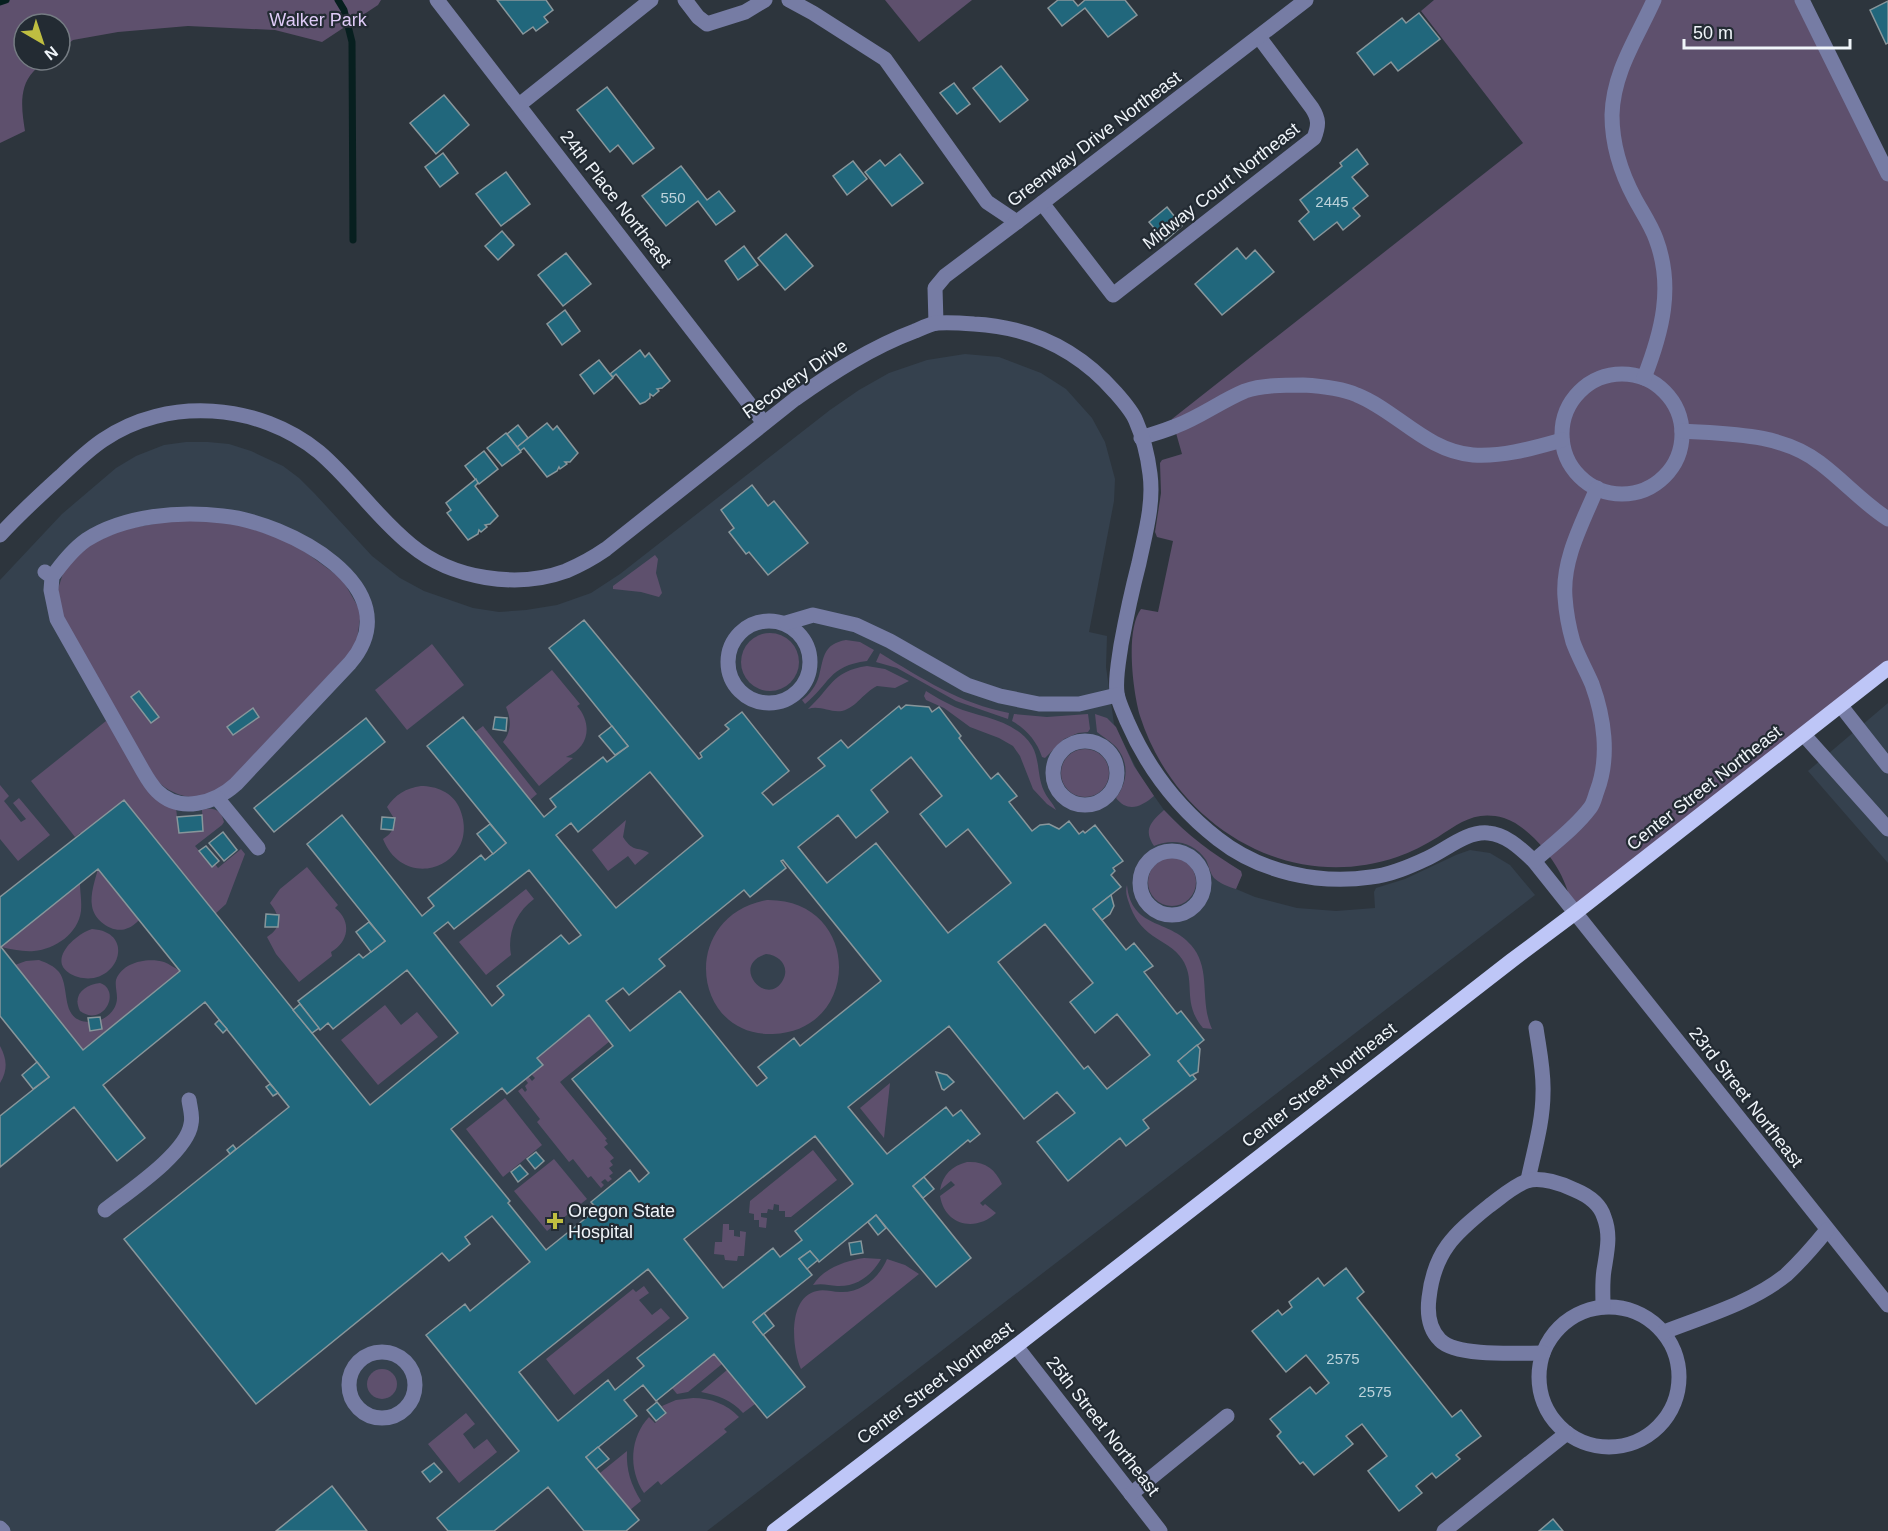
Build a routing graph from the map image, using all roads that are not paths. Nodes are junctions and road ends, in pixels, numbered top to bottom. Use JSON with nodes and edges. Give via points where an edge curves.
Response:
{"nodes":[{"id":1,"x":437,"y":0,"type":"edge"},
{"id":2,"x":651,"y":0,"type":"edge"},
{"id":3,"x":685,"y":0,"type":"edge"},
{"id":4,"x":765,"y":0,"type":"edge"},
{"id":5,"x":789,"y":0,"type":"edge"},
{"id":6,"x":1306,"y":0,"type":"edge"},
{"id":7,"x":1654,"y":0,"type":"edge"},
{"id":8,"x":1802,"y":0,"type":"edge"},
{"id":9,"x":1259,"y":37,"type":"junction"},
{"id":10,"x":519,"y":105,"type":"junction"},
{"id":11,"x":1888,"y":174,"type":"edge"},
{"id":12,"x":1042,"y":203,"type":"junction"},
{"id":13,"x":1017,"y":222,"type":"junction"},
{"id":14,"x":936,"y":323,"type":"junction"},
{"id":15,"x":1644,"y":378,"type":"junction"},
{"id":16,"x":764,"y":423,"type":"junction"},
{"id":17,"x":1682,"y":431,"type":"junction"},
{"id":18,"x":1141,"y":438,"type":"junction"},
{"id":19,"x":1562,"y":440,"type":"junction"},
{"id":20,"x":1597,"y":488,"type":"junction"},
{"id":21,"x":1888,"y":519,"type":"edge"},
{"id":22,"x":0,"y":536,"type":"edge"},
{"id":23,"x":786,"y":623,"type":"junction"},
{"id":24,"x":1888,"y":668,"type":"edge"},
{"id":25,"x":1117,"y":695,"type":"junction"},
{"id":26,"x":1841,"y":706,"type":"junction"},
{"id":27,"x":1804,"y":735,"type":"junction"},
{"id":28,"x":1888,"y":766,"type":"edge"},
{"id":29,"x":217,"y":798,"type":"junction"},
{"id":30,"x":1086,"y":805,"type":"joint"},
{"id":31,"x":1888,"y":829,"type":"edge"},
{"id":32,"x":258,"y":848,"type":"dead end"},
{"id":33,"x":1534,"y":861,"type":"junction"},
{"id":34,"x":1152,"y":908,"type":"joint"},
{"id":35,"x":1575,"y":913,"type":"junction"},
{"id":36,"x":1536,"y":1028,"type":"dead end"},
{"id":37,"x":189,"y":1100,"type":"dead end"},
{"id":38,"x":1528,"y":1180,"type":"junction"},
{"id":39,"x":105,"y":1210,"type":"dead end"},
{"id":40,"x":1827,"y":1230,"type":"junction"},
{"id":41,"x":1888,"y":1305,"type":"edge"},
{"id":42,"x":1603,"y":1307,"type":"junction"},
{"id":43,"x":1664,"y":1332,"type":"junction"},
{"id":44,"x":1016,"y":1346,"type":"junction"},
{"id":45,"x":1543,"y":1353,"type":"junction"},
{"id":46,"x":354,"y":1367,"type":"joint"},
{"id":47,"x":1227,"y":1416,"type":"dead end"},
{"id":48,"x":1567,"y":1433,"type":"junction"},
{"id":49,"x":1131,"y":1494,"type":"junction"},
{"id":50,"x":774,"y":1531,"type":"edge"},
{"id":51,"x":1160,"y":1531,"type":"edge"},
{"id":52,"x":1444,"y":1531,"type":"edge"}],
"edges":[{"from":1,"to":10,"type":"street","name":"24th Place Northeast"},
{"from":2,"to":10,"type":"street"},
{"from":3,"to":4,"type":"street","via":[[707,24],[745,12]]},
{"from":5,"to":13,"type":"street","via":[[885,59],[987,201]]},
{"from":6,"to":9,"type":"street","name":"Greenway Drive Northeast"},
{"from":7,"to":15,"type":"street","via":[[1621,67],[1612,115],[1618,159],[1656,238],[1665,285],[1658,342]]},
{"from":8,"to":11,"type":"street"},
{"from":9,"to":12,"type":"street","name":"Greenway Drive Northeast"},
{"from":9,"to":12,"type":"street","name":"Midway Court Northeast","via":[[1318,119],[1314,138],[1113,295]]},
{"from":10,"to":16,"type":"street","name":"24th Place Northeast"},
{"from":12,"to":13,"type":"street","name":"Greenway Drive Northeast"},
{"from":13,"to":14,"type":"street","name":"Greenway Drive Northeast","via":[[945,276],[936,288]]},
{"from":14,"to":16,"type":"street","name":"Recovery Drive","via":[[904,335],[827,376]]},
{"from":14,"to":18,"type":"street","name":"Recovery Drive","via":[[992,325],[1056,345],[1106,382],[1136,420]]},
{"from":15,"to":17,"type":"street","via":[[1668,397],[1679,414]]},
{"from":15,"to":19,"type":"street","via":[[1623,373],[1597,379],[1579,392],[1568,406]]},
{"from":16,"to":22,"type":"street","name":"Recovery Drive","via":[[606,549],[564,572],[536,577],[497,580],[452,570],[412,547],[301,439],[260,420],[213,410],[142,420],[103,440]]},
{"from":17,"to":20,"type":"street","via":[[1680,450],[1667,474],[1653,486],[1614,494]]},
{"from":17,"to":21,"type":"street","via":[[1757,437],[1804,452]]},
{"from":18,"to":19,"type":"street","via":[[1177,426],[1246,390],[1305,385],[1357,395],[1424,437],[1471,455],[1500,455]]},
{"from":18,"to":25,"type":"street","name":"Recovery Drive","via":[[1150,474],[1151,500],[1126,616]]},
{"from":19,"to":20,"type":"street","via":[[1572,467]]},
{"from":20,"to":33,"type":"street","via":[[1567,567],[1564,595],[1573,642],[1601,715],[1605,753],[1601,782],[1592,806]]},
{"from":23,"to":23,"type":"street","via":[[806,641],[811,667],[807,680],[788,699],[762,703],[749,698],[730,677],[729,650],[736,637],[758,621]]},
{"from":23,"to":25,"type":"street","via":[[813,615],[856,625],[967,685],[1000,696],[1039,704],[1079,704]]},
{"from":24,"to":26,"type":"main road","name":"Center Street Northeast"},
{"from":25,"to":33,"type":"street","name":"Recovery Drive","via":[[1132,732],[1162,782],[1196,822],[1253,861],[1316,878],[1374,877],[1430,857],[1478,833],[1505,837]]},
{"from":26,"to":27,"type":"main road","name":"Center Street Northeast"},
{"from":26,"to":28,"type":"street"},
{"from":27,"to":31,"type":"street"},
{"from":27,"to":35,"type":"main road","name":"Center Street Northeast"},
{"from":29,"to":29,"type":"street","via":[[183,803],[164,796],[150,782],[57,620],[49,574],[87,540],[122,524],[161,516],[201,514],[242,519],[318,550],[353,582],[364,604],[368,624],[358,654],[236,784]]},
{"from":29,"to":32,"type":"street"},
{"from":30,"to":30,"type":"street","via":[[1106,798],[1113,790],[1117,770],[1109,751],[1100,744],[1080,741],[1070,744],[1056,759],[1054,781],[1066,798]]},
{"from":33,"to":35,"type":"street","name":"Recovery Drive"},
{"from":34,"to":34,"type":"street","via":[[1161,913],[1182,914],[1199,902],[1205,881],[1196,860],[1177,850],[1155,855],[1147,862],[1140,881],[1141,891]]},
{"from":35,"to":40,"type":"street","name":"23rd Street Northeast"},
{"from":35,"to":44,"type":"main road","name":"Center Street Northeast"},
{"from":36,"to":38,"type":"street","via":[[1544,1093]]},
{"from":37,"to":39,"type":"street","via":[[191,1124],[183,1142],[167,1161]]},
{"from":38,"to":42,"type":"street","via":[[1557,1182],[1578,1191],[1595,1202],[1604,1214],[1609,1233]]},
{"from":38,"to":45,"type":"street","via":[[1465,1225],[1444,1249],[1431,1277],[1429,1322],[1441,1341],[1452,1348]]},
{"from":40,"to":41,"type":"street","name":"23rd Street Northeast"},
{"from":40,"to":43,"type":"street","via":[[1804,1258],[1756,1295]]},
{"from":42,"to":43,"type":"street","via":[[1626,1308],[1647,1317]]},
{"from":42,"to":45,"type":"street","via":[[1566,1321]]},
{"from":43,"to":48,"type":"street","via":[[1675,1351],[1679,1373],[1677,1396],[1652,1433],[1632,1443],[1610,1447],[1587,1444]]},
{"from":44,"to":49,"type":"street","name":"25th Street Northeast"},
{"from":44,"to":50,"type":"main road","name":"Center Street Northeast"},
{"from":45,"to":48,"type":"street","via":[[1539,1376],[1542,1397],[1552,1418]]},
{"from":46,"to":46,"type":"street","via":[[349,1377],[351,1399],[366,1415],[388,1418],[407,1407],[413,1398],[414,1376],[402,1358],[392,1353],[370,1354]]},
{"from":47,"to":49,"type":"street"},
{"from":48,"to":52,"type":"street"},
{"from":49,"to":51,"type":"street","name":"25th Street Northeast"}]}
